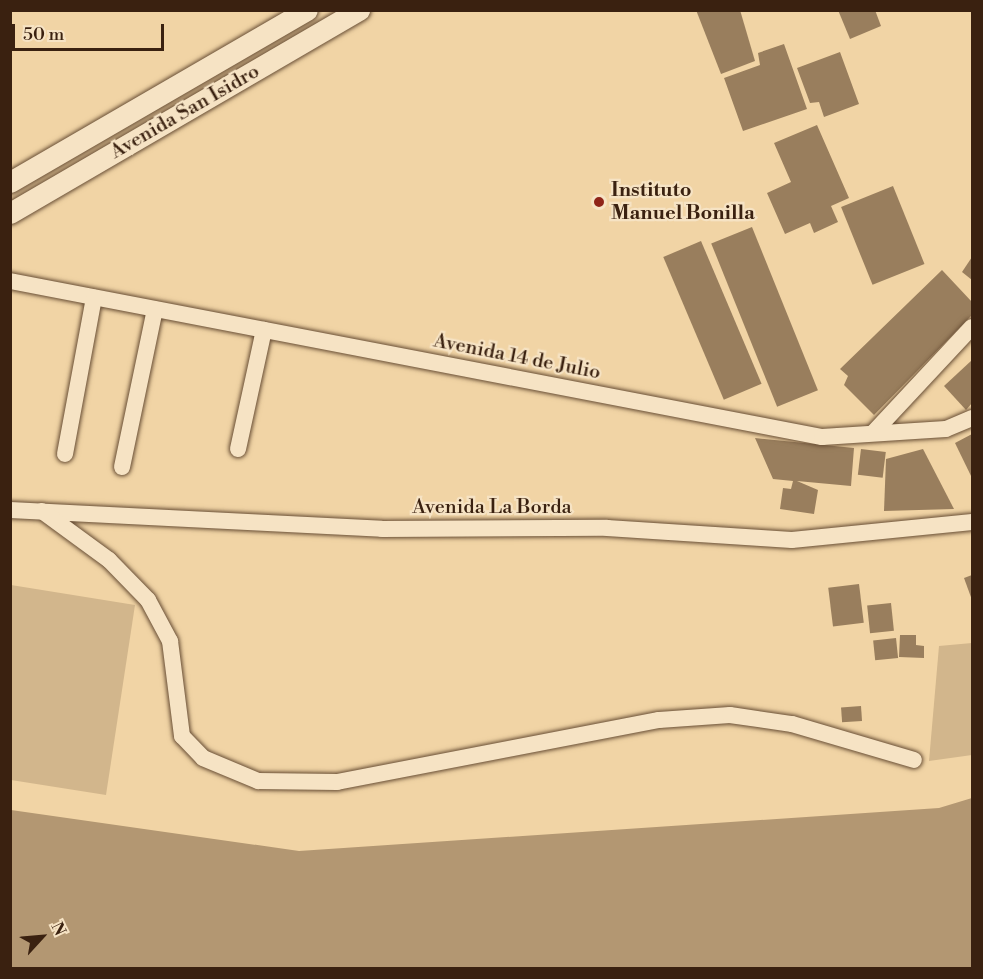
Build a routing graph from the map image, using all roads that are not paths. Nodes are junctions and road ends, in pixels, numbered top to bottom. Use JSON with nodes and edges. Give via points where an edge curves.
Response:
{"nodes":[{"id":1,"x":307,"y":10,"type":"edge"},
{"id":2,"x":359,"y":10,"type":"edge"},
{"id":3,"x":10,"y":182,"type":"edge"},
{"id":4,"x":10,"y":213,"type":"edge"},
{"id":5,"x":10,"y":282,"type":"edge"},
{"id":6,"x":94,"y":297,"type":"junction"},
{"id":7,"x":155,"y":309,"type":"junction"},
{"id":8,"x":972,"y":327,"type":"edge"},
{"id":9,"x":264,"y":330,"type":"junction"},
{"id":10,"x":972,"y":418,"type":"edge"},
{"id":11,"x":873,"y":433,"type":"junction"},
{"id":12,"x":238,"y":449,"type":"dead end"},
{"id":13,"x":65,"y":454,"type":"dead end"},
{"id":14,"x":122,"y":467,"type":"dead end"},
{"id":15,"x":10,"y":510,"type":"edge"},
{"id":16,"x":42,"y":511,"type":"junction"},
{"id":17,"x":972,"y":522,"type":"edge"},
{"id":18,"x":914,"y":760,"type":"dead end"}],
"edges":[{"from":1,"to":3,"type":"street","name":"Avenida San Isidro"},
{"from":2,"to":4,"type":"street","name":"Avenida San Isidro"},
{"from":5,"to":6,"type":"street","name":"Avenida 14 de Julio"},
{"from":6,"to":7,"type":"street","name":"Avenida 14 de Julio"},
{"from":6,"to":13,"type":"street"},
{"from":7,"to":9,"type":"street","name":"Avenida 14 de Julio"},
{"from":7,"to":14,"type":"street"},
{"from":8,"to":11,"type":"street"},
{"from":9,"to":11,"type":"street","name":"Avenida 14 de Julio","via":[[822,436]]},
{"from":9,"to":12,"type":"street"},
{"from":10,"to":11,"type":"street","name":"Avenida 14 de Julio","via":[[946,429]]},
{"from":15,"to":16,"type":"street","name":"Avenida La Borda"},
{"from":16,"to":17,"type":"street","name":"Avenida La Borda","via":[[381,529],[607,528],[792,540]]},
{"from":16,"to":18,"type":"street","via":[[109,560],[148,600],[170,641],[182,736],[203,758],[258,780],[336,782],[659,720],[730,715],[792,724]]}]}
